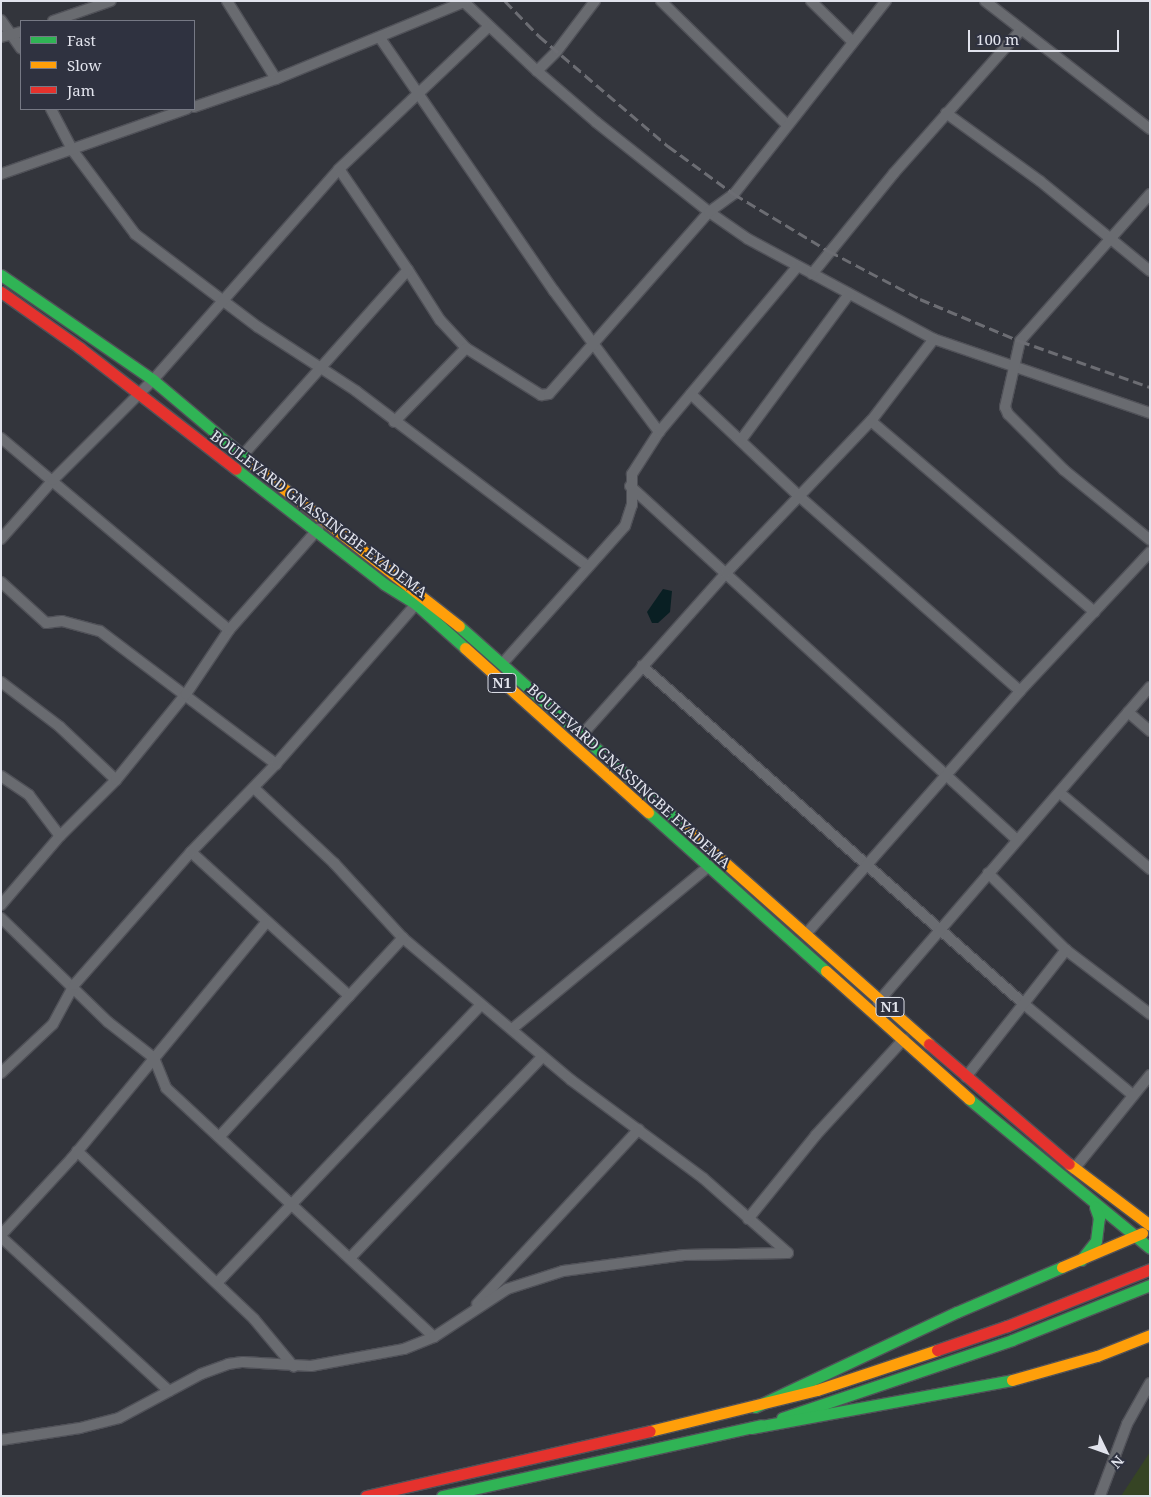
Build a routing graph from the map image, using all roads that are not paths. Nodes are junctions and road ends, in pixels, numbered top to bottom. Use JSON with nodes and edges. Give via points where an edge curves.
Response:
{"nodes":[{"id":1,"x":112,"y":1,"type":"edge"},
{"id":2,"x":227,"y":1,"type":"edge"},
{"id":3,"x":595,"y":1,"type":"edge"},
{"id":4,"x":661,"y":1,"type":"edge"},
{"id":5,"x":812,"y":1,"type":"edge"},
{"id":6,"x":886,"y":1,"type":"edge"},
{"id":7,"x":985,"y":1,"type":"edge"},
{"id":8,"x":464,"y":2,"type":"edge"},
{"id":9,"x":1,"y":20,"type":"edge"},
{"id":10,"x":56,"y":20,"type":"edge"},
{"id":11,"x":489,"y":26,"type":"junction"},
{"id":12,"x":1020,"y":31,"type":"junction"},
{"id":13,"x":18,"y":33,"type":"edge"},
{"id":14,"x":1,"y":38,"type":"edge"},
{"id":15,"x":380,"y":38,"type":"junction"},
{"id":16,"x":852,"y":41,"type":"junction"},
{"id":17,"x":537,"y":72,"type":"junction"},
{"id":18,"x":276,"y":79,"type":"junction"},
{"id":19,"x":418,"y":92,"type":"junction"},
{"id":20,"x":195,"y":106,"type":"edge"},
{"id":21,"x":52,"y":110,"type":"edge"},
{"id":22,"x":184,"y":110,"type":"edge"},
{"id":23,"x":946,"y":113,"type":"junction"},
{"id":24,"x":786,"y":124,"type":"junction"},
{"id":25,"x":1150,"y":129,"type":"edge"},
{"id":26,"x":73,"y":151,"type":"junction"},
{"id":27,"x":338,"y":169,"type":"junction"},
{"id":28,"x":1,"y":174,"type":"edge"},
{"id":29,"x":1150,"y":194,"type":"edge"},
{"id":30,"x":709,"y":212,"type":"junction"},
{"id":31,"x":1109,"y":237,"type":"junction"},
{"id":32,"x":797,"y":267,"type":"junction"},
{"id":33,"x":408,"y":270,"type":"junction"},
{"id":34,"x":1150,"y":271,"type":"edge"},
{"id":35,"x":812,"y":274,"type":"junction"},
{"id":36,"x":1,"y":276,"type":"edge"},
{"id":37,"x":1,"y":292,"type":"edge"},
{"id":38,"x":849,"y":294,"type":"junction"},
{"id":39,"x":225,"y":300,"type":"junction"},
{"id":40,"x":934,"y":339,"type":"junction"},
{"id":41,"x":594,"y":341,"type":"junction"},
{"id":42,"x":466,"y":348,"type":"junction"},
{"id":43,"x":1014,"y":366,"type":"junction"},
{"id":44,"x":322,"y":369,"type":"junction"},
{"id":45,"x":153,"y":380,"type":"junction"},
{"id":46,"x":139,"y":394,"type":"junction"},
{"id":47,"x":691,"y":394,"type":"junction"},
{"id":48,"x":1150,"y":413,"type":"edge"},
{"id":49,"x":871,"y":421,"type":"junction"},
{"id":50,"x":394,"y":422,"type":"junction"},
{"id":51,"x":659,"y":432,"type":"junction"},
{"id":52,"x":1,"y":438,"type":"edge"},
{"id":53,"x":740,"y":440,"type":"junction"},
{"id":54,"x":242,"y":456,"type":"junction"},
{"id":55,"x":53,"y":480,"type":"junction"},
{"id":56,"x":630,"y":486,"type":"junction"},
{"id":57,"x":800,"y":497,"type":"junction"},
{"id":58,"x":325,"y":520,"type":"junction"},
{"id":59,"x":316,"y":531,"type":"junction"},
{"id":60,"x":1,"y":539,"type":"edge"},
{"id":61,"x":1150,"y":540,"type":"edge"},
{"id":62,"x":1150,"y":552,"type":"edge"},
{"id":63,"x":587,"y":566,"type":"junction"},
{"id":64,"x":726,"y":573,"type":"junction"},
{"id":65,"x":1,"y":582,"type":"edge"},
{"id":66,"x":416,"y":604,"type":"junction"},
{"id":67,"x":1095,"y":612,"type":"junction"},
{"id":68,"x":229,"y":630,"type":"junction"},
{"id":69,"x":502,"y":664,"type":"junction"},
{"id":70,"x":642,"y":666,"type":"junction"},
{"id":71,"x":1,"y":682,"type":"edge"},
{"id":72,"x":1150,"y":687,"type":"edge"},
{"id":73,"x":1020,"y":692,"type":"junction"},
{"id":74,"x":186,"y":694,"type":"junction"},
{"id":75,"x":1128,"y":712,"type":"junction"},
{"id":76,"x":1150,"y":731,"type":"edge"},
{"id":77,"x":582,"y":735,"type":"junction"},
{"id":78,"x":572,"y":746,"type":"junction"},
{"id":79,"x":276,"y":764,"type":"junction"},
{"id":80,"x":945,"y":774,"type":"junction"},
{"id":81,"x":1,"y":776,"type":"edge"},
{"id":82,"x":116,"y":780,"type":"junction"},
{"id":83,"x":254,"y":788,"type":"junction"},
{"id":84,"x":1060,"y":793,"type":"junction"},
{"id":85,"x":60,"y":836,"type":"junction"},
{"id":86,"x":1017,"y":840,"type":"junction"},
{"id":87,"x":191,"y":852,"type":"junction"},
{"id":88,"x":867,"y":863,"type":"junction"},
{"id":89,"x":709,"y":866,"type":"junction"},
{"id":90,"x":1150,"y":869,"type":"edge"},
{"id":91,"x":988,"y":874,"type":"junction"},
{"id":92,"x":1,"y":905,"type":"edge"},
{"id":93,"x":1,"y":918,"type":"edge"},
{"id":94,"x":266,"y":923,"type":"junction"},
{"id":95,"x":941,"y":928,"type":"junction"},
{"id":96,"x":806,"y":934,"type":"junction"},
{"id":97,"x":403,"y":938,"type":"junction"},
{"id":98,"x":1066,"y":950,"type":"junction"},
{"id":99,"x":74,"y":985,"type":"junction"},
{"id":100,"x":349,"y":996,"type":"junction"},
{"id":101,"x":881,"y":999,"type":"junction"},
{"id":102,"x":481,"y":1004,"type":"junction"},
{"id":103,"x":1024,"y":1004,"type":"junction"},
{"id":104,"x":870,"y":1010,"type":"junction"},
{"id":105,"x":1150,"y":1014,"type":"edge"},
{"id":106,"x":512,"y":1029,"type":"junction"},
{"id":107,"x":904,"y":1039,"type":"junction"},
{"id":108,"x":542,"y":1057,"type":"junction"},
{"id":109,"x":154,"y":1058,"type":"junction"},
{"id":110,"x":1,"y":1073,"type":"edge"},
{"id":111,"x":1150,"y":1075,"type":"edge"},
{"id":112,"x":966,"y":1077,"type":"junction"},
{"id":113,"x":1133,"y":1095,"type":"junction"},
{"id":114,"x":639,"y":1129,"type":"junction"},
{"id":115,"x":220,"y":1136,"type":"junction"},
{"id":116,"x":77,"y":1151,"type":"junction"},
{"id":117,"x":1074,"y":1169,"type":"junction"},
{"id":118,"x":292,"y":1202,"type":"junction"},
{"id":119,"x":1095,"y":1207,"type":"junction"},
{"id":120,"x":748,"y":1219,"type":"junction"},
{"id":121,"x":1150,"y":1225,"type":"edge"},
{"id":122,"x":1150,"y":1230,"type":"edge"},
{"id":123,"x":2,"y":1232,"type":"edge"},
{"id":124,"x":1134,"y":1236,"type":"junction"},
{"id":125,"x":1150,"y":1248,"type":"edge"},
{"id":126,"x":350,"y":1258,"type":"junction"},
{"id":127,"x":1080,"y":1261,"type":"junction"},
{"id":128,"x":1150,"y":1269,"type":"edge"},
{"id":129,"x":217,"y":1283,"type":"junction"},
{"id":130,"x":1150,"y":1285,"type":"edge"},
{"id":131,"x":464,"y":1318,"type":"junction"},
{"id":132,"x":1150,"y":1334,"type":"edge"},
{"id":133,"x":434,"y":1337,"type":"junction"},
{"id":134,"x":294,"y":1367,"type":"junction"},
{"id":135,"x":1150,"y":1383,"type":"edge"},
{"id":136,"x":169,"y":1391,"type":"junction"},
{"id":137,"x":755,"y":1407,"type":"junction"},
{"id":138,"x":751,"y":1428,"type":"junction"},
{"id":139,"x":1,"y":1440,"type":"edge"},
{"id":140,"x":366,"y":1496,"type":"edge"},
{"id":141,"x":442,"y":1496,"type":"edge"},
{"id":142,"x":1100,"y":1496,"type":"edge"}],
"edges":[{"from":1,"to":10,"type":"street"},
{"from":2,"to":18,"type":"street"},
{"from":3,"to":17,"type":"street","via":[[557,52]]},
{"from":4,"to":24,"type":"street"},
{"from":5,"to":16,"type":"street"},
{"from":6,"to":16,"type":"street"},
{"from":7,"to":12,"type":"street"},
{"from":8,"to":11,"type":"street"},
{"from":8,"to":15,"type":"street"},
{"from":9,"to":13,"type":"street"},
{"from":11,"to":17,"type":"street"},
{"from":11,"to":19,"type":"street"},
{"from":12,"to":23,"type":"street"},
{"from":12,"to":25,"type":"street"},
{"from":13,"to":14,"type":"street"},
{"from":15,"to":18,"type":"street"},
{"from":15,"to":19,"type":"street"},
{"from":16,"to":24,"type":"street"},
{"from":17,"to":30,"type":"street"},
{"from":18,"to":20,"type":"street"},
{"from":19,"to":27,"type":"street"},
{"from":19,"to":41,"type":"street","via":[[554,291]]},
{"from":21,"to":26,"type":"street"},
{"from":22,"to":26,"type":"street"},
{"from":23,"to":31,"type":"street"},
{"from":23,"to":35,"type":"street"},
{"from":24,"to":30,"type":"street","via":[[734,194]]},
{"from":26,"to":28,"type":"street"},
{"from":26,"to":39,"type":"street","via":[[119,218],[134,234]]},
{"from":27,"to":33,"type":"street"},
{"from":27,"to":39,"type":"street"},
{"from":29,"to":31,"type":"street"},
{"from":30,"to":32,"type":"street"},
{"from":30,"to":41,"type":"street"},
{"from":31,"to":34,"type":"street"},
{"from":31,"to":43,"type":"street","via":[[1020,341]]},
{"from":32,"to":35,"type":"street"},
{"from":32,"to":47,"type":"street"},
{"from":33,"to":42,"type":"street","via":[[440,320]]},
{"from":33,"to":44,"type":"street"},
{"from":35,"to":38,"type":"street"},
{"from":36,"to":45,"type":"main road","name":"BOULEVARD GNASSINGBE EYADEMA","number":"N1"},
{"from":37,"to":46,"type":"main road","name":"BOULEVARD GNASSINGBE EYADEMA","number":"N1"},
{"from":38,"to":40,"type":"street"},
{"from":38,"to":53,"type":"street"},
{"from":39,"to":44,"type":"street","via":[[258,327]]},
{"from":39,"to":45,"type":"street"},
{"from":40,"to":43,"type":"street"},
{"from":40,"to":49,"type":"street"},
{"from":41,"to":42,"type":"street","via":[[545,395]]},
{"from":41,"to":51,"type":"street"},
{"from":42,"to":50,"type":"street"},
{"from":43,"to":48,"type":"street"},
{"from":43,"to":61,"type":"street","via":[[1006,399],[1008,414],[1064,470]]},
{"from":44,"to":50,"type":"street"},
{"from":44,"to":54,"type":"street"},
{"from":45,"to":46,"type":"street"},
{"from":45,"to":54,"type":"main road","name":"BOULEVARD GNASSINGBE EYADEMA","number":"N1"},
{"from":46,"to":55,"type":"street"},
{"from":46,"to":59,"type":"main road","name":"BOULEVARD GNASSINGBE EYADEMA","number":"N1"},
{"from":47,"to":51,"type":"street"},
{"from":47,"to":53,"type":"street"},
{"from":49,"to":57,"type":"street"},
{"from":49,"to":67,"type":"street"},
{"from":50,"to":63,"type":"street"},
{"from":51,"to":56,"type":"street","via":[[632,474]]},
{"from":52,"to":55,"type":"street"},
{"from":53,"to":57,"type":"street"},
{"from":54,"to":58,"type":"main road","name":"BOULEVARD GNASSINGBE EYADEMA","number":"N1"},
{"from":55,"to":60,"type":"street"},
{"from":55,"to":68,"type":"street"},
{"from":56,"to":63,"type":"street","via":[[630,517]]},
{"from":56,"to":64,"type":"street"},
{"from":57,"to":64,"type":"street"},
{"from":57,"to":73,"type":"street"},
{"from":58,"to":59,"type":"street"},
{"from":58,"to":69,"type":"main road","name":"BOULEVARD GNASSINGBE EYADEMA","number":"N1","via":[[452,619]]},
{"from":59,"to":66,"type":"main road","name":"BOULEVARD GNASSINGBE EYADEMA","number":"N1","via":[[384,584]]},
{"from":59,"to":68,"type":"street"},
{"from":62,"to":67,"type":"street"},
{"from":63,"to":69,"type":"street"},
{"from":64,"to":70,"type":"street"},
{"from":64,"to":80,"type":"street","via":[[745,594]]},
{"from":65,"to":74,"type":"street","via":[[46,623],[62,621],[100,631]]},
{"from":66,"to":78,"type":"main road","name":"BOULEVARD GNASSINGBE EYADEMA","number":"N1"},
{"from":66,"to":79,"type":"street"},
{"from":67,"to":73,"type":"street"},
{"from":68,"to":74,"type":"street"},
{"from":69,"to":77,"type":"main road","name":"BOULEVARD GNASSINGBE EYADEMA","number":"N1"},
{"from":70,"to":77,"type":"street"},
{"from":70,"to":88,"type":"street"},
{"from":71,"to":82,"type":"street","via":[[60,727]]},
{"from":72,"to":75,"type":"street"},
{"from":73,"to":80,"type":"street"},
{"from":74,"to":79,"type":"street"},
{"from":74,"to":82,"type":"street"},
{"from":75,"to":76,"type":"street"},
{"from":75,"to":84,"type":"street"},
{"from":77,"to":78,"type":"street"},
{"from":77,"to":96,"type":"main road","name":"BOULEVARD GNASSINGBE EYADEMA","number":"N1"},
{"from":78,"to":89,"type":"main road","name":"BOULEVARD GNASSINGBE EYADEMA","number":"N1"},
{"from":79,"to":83,"type":"street"},
{"from":80,"to":86,"type":"street"},
{"from":80,"to":88,"type":"street"},
{"from":81,"to":85,"type":"street","via":[[29,795]]},
{"from":82,"to":85,"type":"street"},
{"from":83,"to":87,"type":"street"},
{"from":83,"to":97,"type":"street","via":[[334,863]]},
{"from":84,"to":86,"type":"street"},
{"from":84,"to":90,"type":"street"},
{"from":85,"to":92,"type":"street"},
{"from":86,"to":91,"type":"street"},
{"from":87,"to":94,"type":"street"},
{"from":87,"to":99,"type":"street"},
{"from":88,"to":95,"type":"street"},
{"from":88,"to":96,"type":"street"},
{"from":89,"to":104,"type":"main road","name":"BOULEVARD GNASSINGBE EYADEMA","number":"N1"},
{"from":89,"to":106,"type":"street"},
{"from":91,"to":95,"type":"street"},
{"from":91,"to":98,"type":"street"},
{"from":93,"to":99,"type":"street"},
{"from":94,"to":100,"type":"street"},
{"from":94,"to":109,"type":"street"},
{"from":95,"to":101,"type":"street"},
{"from":95,"to":103,"type":"street"},
{"from":96,"to":101,"type":"main road","name":"BOULEVARD GNASSINGBE EYADEMA","number":"N1"},
{"from":97,"to":100,"type":"street"},
{"from":97,"to":102,"type":"street"},
{"from":98,"to":103,"type":"street"},
{"from":98,"to":105,"type":"street"},
{"from":99,"to":109,"type":"street","via":[[108,1022]]},
{"from":99,"to":110,"type":"street","via":[[53,1024]]},
{"from":100,"to":115,"type":"street"},
{"from":101,"to":104,"type":"street"},
{"from":101,"to":112,"type":"main road","name":"BOULEVARD GNASSINGBE EYADEMA","number":"N1"},
{"from":102,"to":106,"type":"street"},
{"from":102,"to":118,"type":"street"},
{"from":103,"to":112,"type":"street"},
{"from":103,"to":113,"type":"street"},
{"from":104,"to":107,"type":"main road","name":"BOULEVARD GNASSINGBE EYADEMA","number":"N1"},
{"from":106,"to":108,"type":"street"},
{"from":107,"to":119,"type":"main road","name":"BOULEVARD GNASSINGBE EYADEMA","number":"N1"},
{"from":107,"to":120,"type":"street","via":[[816,1135]]},
{"from":108,"to":114,"type":"street"},
{"from":108,"to":126,"type":"street"},
{"from":109,"to":115,"type":"street","via":[[166,1088]]},
{"from":109,"to":116,"type":"street"},
{"from":111,"to":113,"type":"street"},
{"from":112,"to":117,"type":"main road","name":"BOULEVARD GNASSINGBE EYADEMA","number":"N1"},
{"from":113,"to":117,"type":"street"},
{"from":114,"to":120,"type":"street"},
{"from":114,"to":131,"type":"street"},
{"from":115,"to":118,"type":"street"},
{"from":116,"to":123,"type":"street"},
{"from":116,"to":129,"type":"street"},
{"from":117,"to":121,"type":"main road","name":"BOULEVARD GNASSINGBE EYADEMA","number":"N1"},
{"from":118,"to":126,"type":"street"},
{"from":118,"to":129,"type":"street"},
{"from":119,"to":124,"type":"main road","name":"BOULEVARD GNASSINGBE EYADEMA","number":"N1"},
{"from":119,"to":127,"type":"main road","via":[[1099,1218],[1096,1241]]},
{"from":120,"to":131,"type":"street","via":[[788,1253],[684,1255],[563,1271],[507,1289]]},
{"from":122,"to":124,"type":"main road"},
{"from":123,"to":136,"type":"street"},
{"from":124,"to":125,"type":"main road","name":"BOULEVARD GNASSINGBE EYADEMA","number":"N1"},
{"from":124,"to":127,"type":"main road"},
{"from":126,"to":133,"type":"street"},
{"from":127,"to":137,"type":"main road","via":[[957,1312]]},
{"from":128,"to":137,"type":"main road","via":[[944,1348]]},
{"from":129,"to":134,"type":"street","via":[[254,1319]]},
{"from":130,"to":138,"type":"main road","via":[[1012,1340]]},
{"from":131,"to":133,"type":"street"},
{"from":132,"to":138,"type":"main road","via":[[1097,1356],[1009,1381]]},
{"from":133,"to":134,"type":"street","via":[[404,1349],[336,1363]]},
{"from":134,"to":136,"type":"street","via":[[259,1362],[228,1364]]},
{"from":135,"to":142,"type":"street","via":[[1127,1424]]},
{"from":136,"to":139,"type":"street","via":[[119,1418],[72,1430]]},
{"from":137,"to":140,"type":"main road"},
{"from":138,"to":141,"type":"main road"}]}
